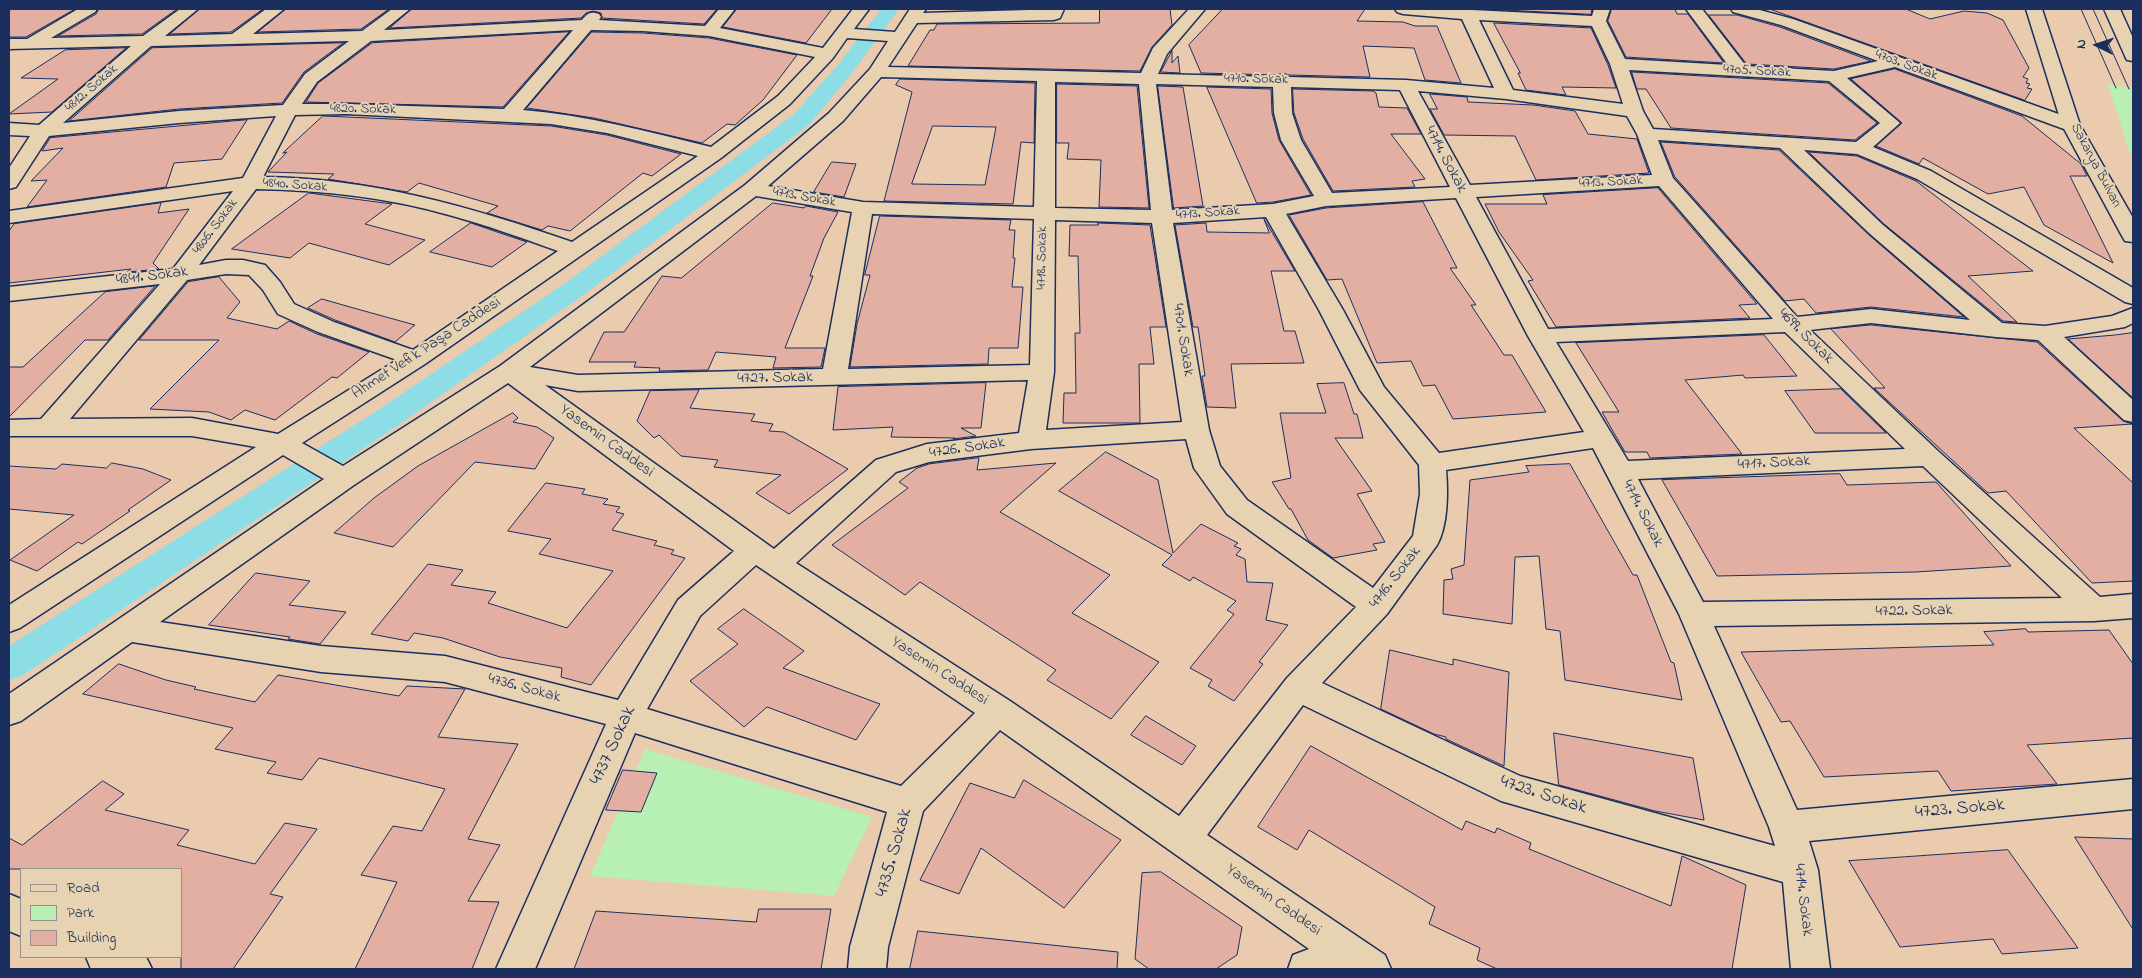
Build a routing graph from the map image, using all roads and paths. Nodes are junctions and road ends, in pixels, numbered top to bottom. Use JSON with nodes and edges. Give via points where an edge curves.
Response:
{"nodes":[{"id":1,"x":89,"y":9,"type":"edge"},
{"id":2,"x":190,"y":9,"type":"edge"},
{"id":3,"x":276,"y":9,"type":"edge"},
{"id":4,"x":402,"y":9,"type":"edge"},
{"id":5,"x":600,"y":9,"type":"edge"},
{"id":6,"x":727,"y":9,"type":"edge"},
{"id":7,"x":861,"y":9,"type":"edge"},
{"id":8,"x":1056,"y":9,"type":"edge"},
{"id":9,"x":1197,"y":9,"type":"edge"},
{"id":10,"x":1403,"y":9,"type":"edge"},
{"id":11,"x":1694,"y":9,"type":"edge"},
{"id":12,"x":1739,"y":9,"type":"edge"},
{"id":13,"x":2033,"y":9,"type":"edge"},
{"id":14,"x":2112,"y":9,"type":"edge"},
{"id":15,"x":1468,"y":15,"type":"junction"},
{"id":16,"x":1600,"y":15,"type":"edge"},
{"id":17,"x":585,"y":25,"type":"junction"},
{"id":18,"x":903,"y":25,"type":"edge"},
{"id":19,"x":709,"y":31,"type":"junction"},
{"id":20,"x":852,"y":33,"type":"junction"},
{"id":21,"x":366,"y":36,"type":"junction"},
{"id":22,"x":237,"y":38,"type":"junction"},
{"id":23,"x":148,"y":40,"type":"junction"},
{"id":24,"x":32,"y":43,"type":"junction"},
{"id":25,"x":9,"y":44,"type":"edge"},
{"id":26,"x":2132,"y":50,"type":"edge"},
{"id":27,"x":827,"y":54,"type":"junction"},
{"id":28,"x":1894,"y":62,"type":"junction"},
{"id":29,"x":1619,"y":64,"type":"junction"},
{"id":30,"x":1741,"y":70,"type":"junction"},
{"id":31,"x":876,"y":72,"type":"junction"},
{"id":32,"x":1046,"y":76,"type":"junction"},
{"id":33,"x":1834,"y":76,"type":"junction"},
{"id":34,"x":1147,"y":78,"type":"junction"},
{"id":35,"x":1282,"y":80,"type":"junction"},
{"id":36,"x":1406,"y":85,"type":"junction"},
{"id":37,"x":1506,"y":94,"type":"junction"},
{"id":38,"x":289,"y":110,"type":"junction"},
{"id":39,"x":1634,"y":112,"type":"junction"},
{"id":40,"x":509,"y":114,"type":"junction"},
{"id":41,"x":2071,"y":125,"type":"junction"},
{"id":42,"x":9,"y":129,"type":"edge"},
{"id":43,"x":43,"y":131,"type":"junction"},
{"id":44,"x":1646,"y":134,"type":"junction"},
{"id":45,"x":1786,"y":144,"type":"junction"},
{"id":46,"x":1860,"y":148,"type":"junction"},
{"id":47,"x":714,"y":154,"type":"junction"},
{"id":48,"x":1664,"y":180,"type":"junction"},
{"id":49,"x":9,"y":183,"type":"edge"},
{"id":50,"x":250,"y":183,"type":"junction"},
{"id":51,"x":752,"y":189,"type":"junction"},
{"id":52,"x":1462,"y":191,"type":"junction"},
{"id":53,"x":1326,"y":200,"type":"junction"},
{"id":54,"x":863,"y":208,"type":"junction"},
{"id":55,"x":1273,"y":210,"type":"junction"},
{"id":56,"x":1044,"y":214,"type":"junction"},
{"id":57,"x":9,"y":217,"type":"edge"},
{"id":58,"x":1162,"y":217,"type":"junction"},
{"id":59,"x":2133,"y":236,"type":"edge"},
{"id":60,"x":576,"y":250,"type":"junction"},
{"id":61,"x":180,"y":274,"type":"junction"},
{"id":62,"x":9,"y":294,"type":"edge"},
{"id":63,"x":2133,"y":298,"type":"edge"},
{"id":64,"x":2133,"y":315,"type":"edge"},
{"id":65,"x":1791,"y":325,"type":"junction"},
{"id":66,"x":1996,"y":330,"type":"junction"},
{"id":67,"x":2045,"y":333,"type":"junction"},
{"id":68,"x":1540,"y":336,"type":"junction"},
{"id":69,"x":416,"y":359,"type":"junction"},
{"id":70,"x":509,"y":371,"type":"junction"},
{"id":71,"x":1042,"y":372,"type":"junction"},
{"id":72,"x":834,"y":378,"type":"junction"},
{"id":73,"x":2133,"y":414,"type":"edge"},
{"id":74,"x":9,"y":428,"type":"edge"},
{"id":75,"x":48,"y":428,"type":"junction"},
{"id":76,"x":1196,"y":430,"type":"junction"},
{"id":77,"x":1601,"y":438,"type":"junction"},
{"id":78,"x":1031,"y":440,"type":"junction"},
{"id":79,"x":287,"y":445,"type":"junction"},
{"id":80,"x":1929,"y":457,"type":"junction"},
{"id":81,"x":1432,"y":463,"type":"junction"},
{"id":82,"x":1620,"y":470,"type":"junction"},
{"id":83,"x":340,"y":476,"type":"junction"},
{"id":84,"x":765,"y":557,"type":"junction"},
{"id":85,"x":1376,"y":606,"type":"junction"},
{"id":86,"x":2133,"y":606,"type":"edge"},
{"id":87,"x":2094,"y":609,"type":"junction"},
{"id":88,"x":1694,"y":614,"type":"junction"},
{"id":89,"x":9,"y":620,"type":"edge"},
{"id":90,"x":129,"y":629,"type":"junction"},
{"id":91,"x":1298,"y":688,"type":"junction"},
{"id":92,"x":9,"y":711,"type":"edge"},
{"id":93,"x":998,"y":711,"type":"junction"},
{"id":94,"x":626,"y":716,"type":"junction"},
{"id":95,"x":2133,"y":794,"type":"edge"},
{"id":96,"x":907,"y":803,"type":"junction"},
{"id":97,"x":1787,"y":827,"type":"junction"},
{"id":98,"x":1183,"y":838,"type":"junction"},
{"id":99,"x":1800,"y":870,"type":"junction"},
{"id":100,"x":107,"y":958,"type":"edge"},
{"id":101,"x":1358,"y":960,"type":"edge"},
{"id":102,"x":132,"y":969,"type":"edge"},
{"id":103,"x":515,"y":969,"type":"edge"},
{"id":104,"x":868,"y":969,"type":"edge"},
{"id":105,"x":1307,"y":969,"type":"edge"},
{"id":106,"x":1810,"y":969,"type":"edge"}],
"edges":[{"from":1,"to":24,"type":"street"},
{"from":2,"to":23,"type":"street","name":"4812. Sokak"},
{"from":3,"to":22,"type":"street"},
{"from":4,"to":21,"type":"street","name":"4806. Sokak"},
{"from":5,"to":17,"type":"street"},
{"from":6,"to":19,"type":"street"},
{"from":7,"to":20,"type":"street","name":"Ahmet Vefik Paşa Caddesi"},
{"from":8,"to":18,"type":"street","via":[[1054,15]]},
{"from":9,"to":34,"type":"street","via":[[1159,52]]},
{"from":10,"to":15,"type":"street"},
{"from":11,"to":30,"type":"street"},
{"from":12,"to":28,"type":"street","name":"4703. Sokak","via":[[1787,22]]},
{"from":13,"to":41,"type":"street","name":"Sakarya Bulvarı"},
{"from":14,"to":26,"type":"street"},
{"from":15,"to":16,"type":"street"},
{"from":15,"to":37,"type":"street"},
{"from":16,"to":29,"type":"street","name":"4699. Sokak"},
{"from":17,"to":19,"type":"street"},
{"from":17,"to":21,"type":"street"},
{"from":17,"to":40,"type":"street"},
{"from":18,"to":20,"type":"street"},
{"from":18,"to":31,"type":"street"},
{"from":19,"to":27,"type":"street"},
{"from":20,"to":27,"type":"street","name":"Ahmet Vefik Paşa Caddesi"},
{"from":21,"to":22,"type":"street"},
{"from":21,"to":38,"type":"street","name":"4806. Sokak","via":[[311,78]]},
{"from":22,"to":23,"type":"street"},
{"from":23,"to":24,"type":"street"},
{"from":23,"to":43,"type":"street","name":"4812. Sokak"},
{"from":24,"to":25,"type":"street"},
{"from":27,"to":47,"type":"street","name":"Ahmet Vefik Paşa Caddesi","via":[[784,100]]},
{"from":28,"to":33,"type":"street","name":"4705. Sokak"},
{"from":28,"to":41,"type":"street","name":"4703. Sokak"},
{"from":29,"to":30,"type":"street","name":"4705. Sokak"},
{"from":29,"to":39,"type":"street","name":"4699. Sokak"},
{"from":30,"to":33,"type":"street","name":"4705. Sokak"},
{"from":31,"to":32,"type":"street","name":"4710. Sokak"},
{"from":31,"to":51,"type":"street","via":[[836,117]]},
{"from":32,"to":34,"type":"street","name":"4710. Sokak"},
{"from":32,"to":56,"type":"street","name":"4718. Sokak"},
{"from":33,"to":46,"type":"street","via":[[1891,122]]},
{"from":34,"to":35,"type":"street","name":"4710. Sokak"},
{"from":34,"to":58,"type":"street","name":"4701. Sokak"},
{"from":35,"to":36,"type":"street","name":"4710. Sokak"},
{"from":35,"to":53,"type":"street","via":[[1283,113],[1291,140]]},
{"from":36,"to":37,"type":"street","name":"4710. Sokak"},
{"from":36,"to":52,"type":"street","name":"4714. Sokak"},
{"from":37,"to":39,"type":"street","name":"4710. Sokak"},
{"from":38,"to":40,"type":"street","name":"4820. Sokak"},
{"from":38,"to":43,"type":"street","name":"4820. Sokak"},
{"from":38,"to":50,"type":"street","name":"4806. Sokak"},
{"from":39,"to":44,"type":"street","name":"4699. Sokak"},
{"from":40,"to":47,"type":"street","name":"4820. Sokak","via":[[607,127]]},
{"from":41,"to":59,"type":"street","name":"Sakarya Bulvarı"},
{"from":42,"to":43,"type":"street","name":"4820. Sokak"},
{"from":43,"to":49,"type":"street","name":"4812. Sokak"},
{"from":44,"to":45,"type":"street"},
{"from":44,"to":48,"type":"street","name":"4699. Sokak"},
{"from":45,"to":46,"type":"street"},
{"from":45,"to":66,"type":"street","via":[[1876,229]]},
{"from":46,"to":63,"type":"street","via":[[1924,175]]},
{"from":47,"to":60,"type":"street","name":"Ahmet Vefik Paşa Caddesi"},
{"from":48,"to":52,"type":"street","name":"4713. Sokak"},
{"from":48,"to":65,"type":"street","name":"4699. Sokak"},
{"from":50,"to":57,"type":"street","name":"4840. Sokak"},
{"from":50,"to":60,"type":"street","name":"4840. Sokak","via":[[289,182],[404,198],[481,217]]},
{"from":50,"to":61,"type":"street","name":"4806. Sokak"},
{"from":51,"to":54,"type":"street","name":"4713. Sokak"},
{"from":51,"to":70,"type":"street"},
{"from":52,"to":53,"type":"street","name":"4713. Sokak"},
{"from":52,"to":68,"type":"street","name":"4714. Sokak"},
{"from":53,"to":55,"type":"street","name":"4713. Sokak"},
{"from":54,"to":56,"type":"street","name":"4713. Sokak"},
{"from":54,"to":72,"type":"street"},
{"from":55,"to":58,"type":"street","name":"4713. Sokak"},
{"from":55,"to":81,"type":"street","via":[[1373,390]]},
{"from":56,"to":58,"type":"street","name":"4713. Sokak"},
{"from":56,"to":71,"type":"street","name":"4718. Sokak"},
{"from":58,"to":76,"type":"street","name":"4701. Sokak"},
{"from":60,"to":69,"type":"street","name":"Ahmet Vefik Paşa Caddesi"},
{"from":61,"to":62,"type":"street","name":"4841. Sokak"},
{"from":61,"to":69,"type":"street","name":"4841. Sokak","via":[[226,267],[257,270],[286,309]]},
{"from":61,"to":75,"type":"street","name":"4806. Sokak"},
{"from":64,"to":67,"type":"street","via":[[2117,322]]},
{"from":65,"to":66,"type":"street","via":[[1872,316]]},
{"from":65,"to":68,"type":"street"},
{"from":65,"to":80,"type":"street","name":"4699. Sokak"},
{"from":66,"to":67,"type":"street"},
{"from":67,"to":73,"type":"street"},
{"from":68,"to":77,"type":"street","name":"4714. Sokak"},
{"from":69,"to":79,"type":"street","name":"Ahmet Vefik Paşa Caddesi"},
{"from":70,"to":72,"type":"street","name":"4727. Sokak","via":[[578,383]]},
{"from":70,"to":83,"type":"street"},
{"from":70,"to":84,"type":"street","name":"Yasemin Caddesi"},
{"from":71,"to":72,"type":"street","name":"4727. Sokak"},
{"from":71,"to":78,"type":"street","name":"4718. Sokak"},
{"from":74,"to":75,"type":"street"},
{"from":75,"to":79,"type":"street","via":[[192,427]]},
{"from":76,"to":78,"type":"street","name":"4726. Sokak"},
{"from":76,"to":85,"type":"street","name":"4701. Sokak","via":[[1207,468],[1237,507]]},
{"from":77,"to":81,"type":"street"},
{"from":77,"to":82,"type":"street","name":"4714. Sokak"},
{"from":78,"to":84,"type":"street","name":"4726. Sokak","via":[[927,453],[886,466]]},
{"from":79,"to":83,"type":"street"},
{"from":79,"to":89,"type":"street","name":"Ahmet Vefik Paşa Caddesi"},
{"from":80,"to":82,"type":"street","name":"4717. Sokak"},
{"from":80,"to":87,"type":"street","name":"4699. Sokak"},
{"from":81,"to":85,"type":"street","name":"4716. Sokak","via":[[1434,494],[1427,538]]},
{"from":82,"to":88,"type":"street","name":"4714. Sokak"},
{"from":83,"to":90,"type":"street"},
{"from":84,"to":93,"type":"street","name":"Yasemin Caddesi"},
{"from":84,"to":94,"type":"street","name":"4737 Sokak","via":[[689,608]]},
{"from":85,"to":91,"type":"street","name":"4716. Sokak"},
{"from":86,"to":87,"type":"street","name":"4722. Sokak"},
{"from":87,"to":88,"type":"street","name":"4722. Sokak"},
{"from":88,"to":97,"type":"street","name":"4714. Sokak"},
{"from":90,"to":92,"type":"street"},
{"from":90,"to":94,"type":"street","name":"4736. Sokak","via":[[321,659],[446,669]]},
{"from":91,"to":98,"type":"street","name":"4716. Sokak"},
{"from":91,"to":99,"type":"street","name":"4723. Sokak","via":[[1512,790]]},
{"from":93,"to":96,"type":"street","name":"4735. Sokak"},
{"from":93,"to":98,"type":"street","name":"Yasemin Caddesi"},
{"from":94,"to":96,"type":"street","name":"4736. Sokak"},
{"from":94,"to":103,"type":"street","name":"4737 Sokak"},
{"from":95,"to":97,"type":"street","name":"4723. Sokak"},
{"from":96,"to":104,"type":"street","name":"4735. Sokak","via":[[869,946]]},
{"from":97,"to":99,"type":"street","name":"4714. Sokak"},
{"from":98,"to":101,"type":"street","name":"Yasemin Caddesi"},
{"from":99,"to":106,"type":"street","name":"4714. Sokak"},
{"from":100,"to":102,"type":"street"},
{"from":101,"to":105,"type":"street"}]}
